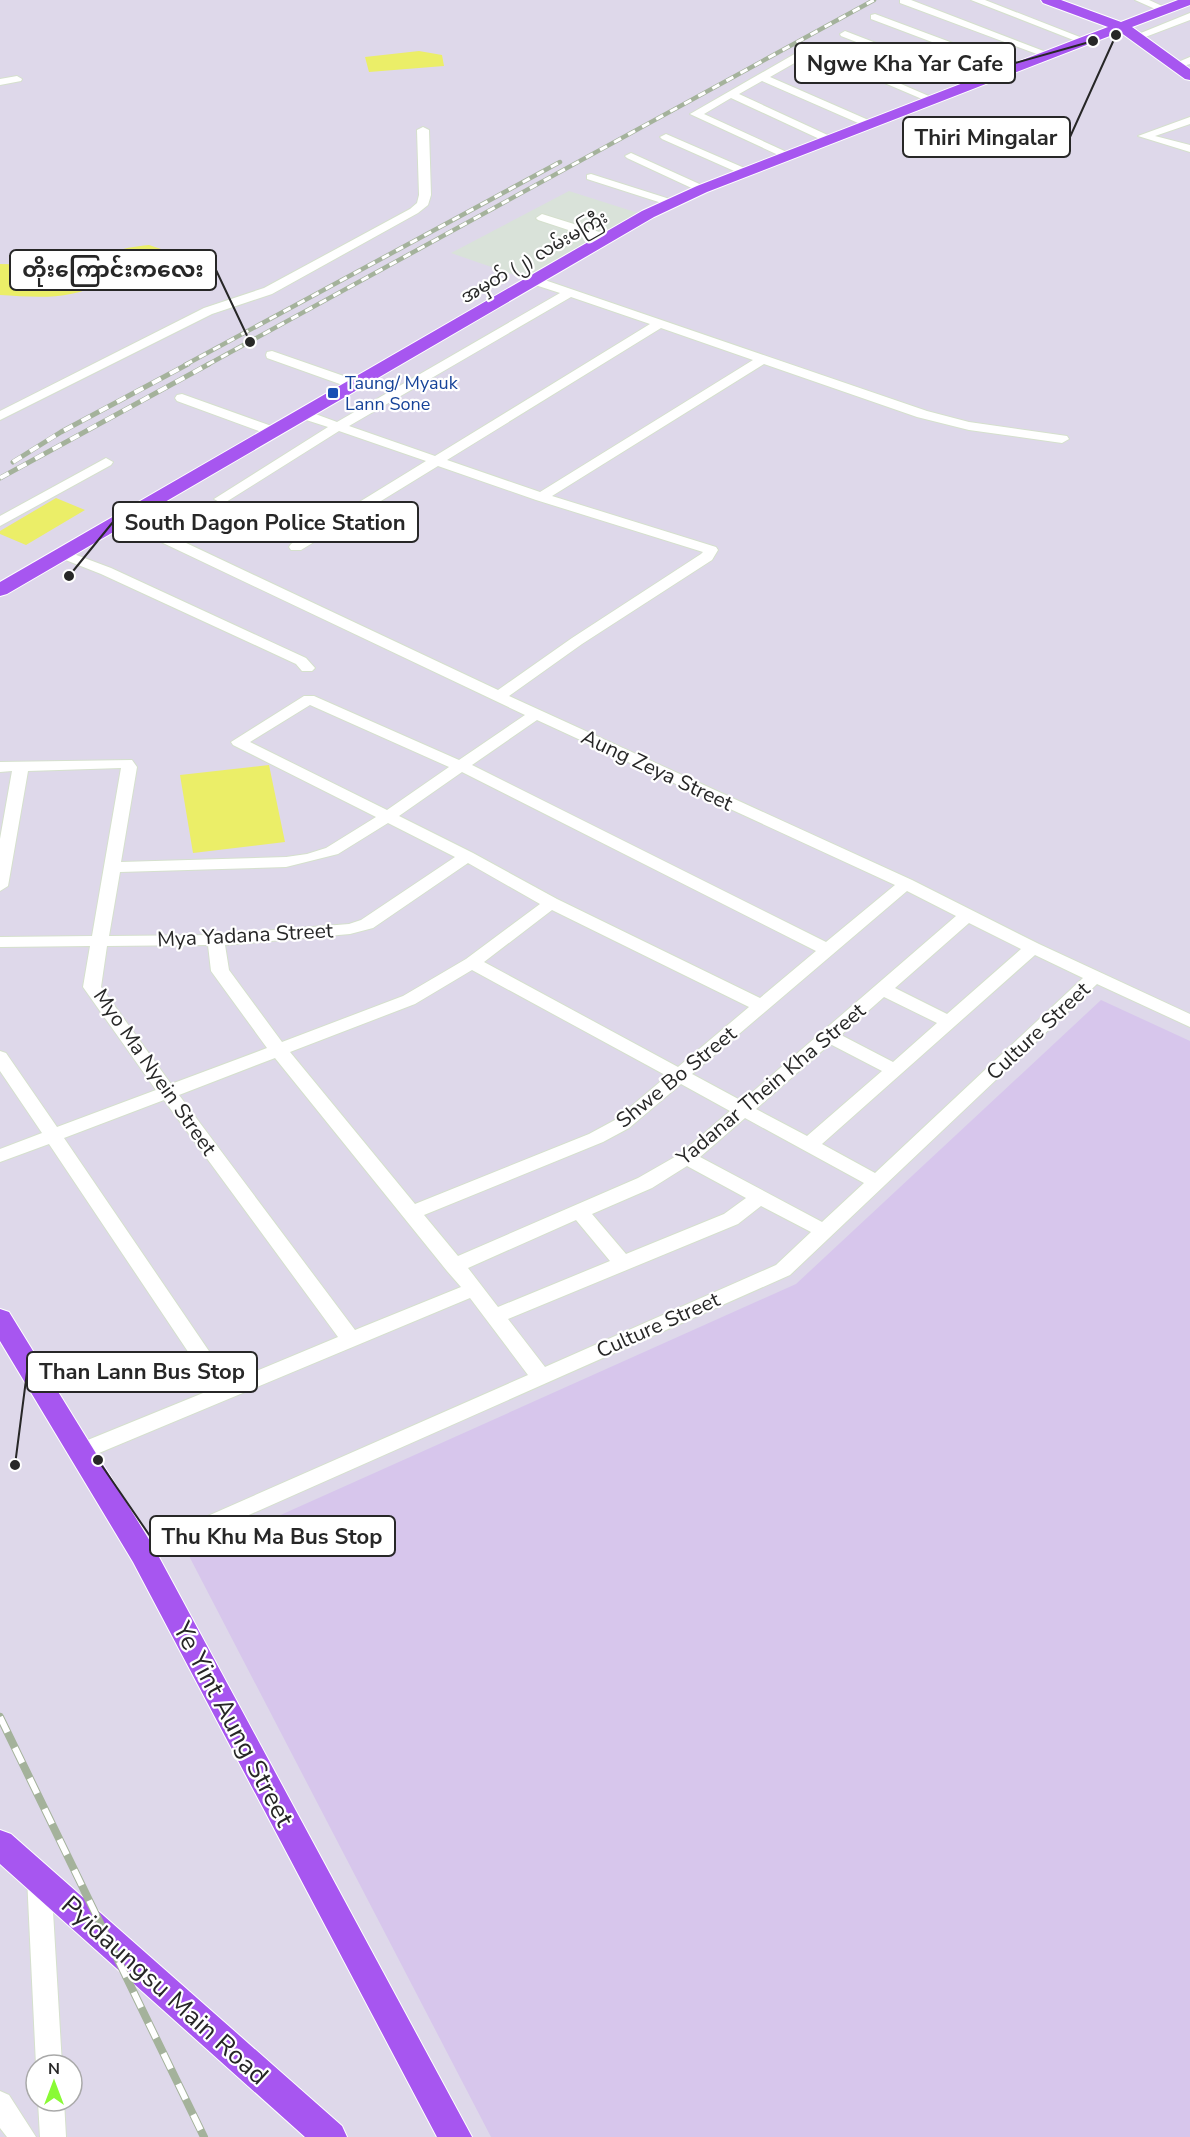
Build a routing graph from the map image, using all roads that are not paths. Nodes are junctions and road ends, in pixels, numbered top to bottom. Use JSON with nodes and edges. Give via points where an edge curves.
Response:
{"nodes":[{"id":1,"x":976,"y":0,"type":"edge"},
{"id":2,"x":1140,"y":0,"type":"edge"},
{"id":3,"x":1190,"y":0,"type":"edge"},
{"id":4,"x":1058,"y":1,"type":"edge"},
{"id":5,"x":897,"y":5,"type":"edge"},
{"id":6,"x":1166,"y":10,"type":"junction"},
{"id":7,"x":1190,"y":16,"type":"edge"},
{"id":8,"x":1122,"y":27,"type":"junction"},
{"id":9,"x":845,"y":34,"type":"dead end"},
{"id":10,"x":1136,"y":37,"type":"junction"},
{"id":11,"x":1085,"y":41,"type":"junction"},
{"id":12,"x":1049,"y":55,"type":"junction"},
{"id":13,"x":1190,"y":60,"type":"edge"},
{"id":14,"x":1176,"y":65,"type":"junction"},
{"id":15,"x":1013,"y":69,"type":"junction"},
{"id":16,"x":1190,"y":76,"type":"edge"},
{"id":17,"x":762,"y":77,"type":"junction"},
{"id":18,"x":17,"y":79,"type":"dead end"},
{"id":19,"x":0,"y":82,"type":"edge"},
{"id":20,"x":973,"y":84,"type":"junction"},
{"id":21,"x":733,"y":95,"type":"junction"},
{"id":22,"x":933,"y":100,"type":"junction"},
{"id":23,"x":1190,"y":120,"type":"edge"},
{"id":24,"x":869,"y":124,"type":"junction"},
{"id":25,"x":423,"y":130,"type":"dead end"},
{"id":26,"x":666,"y":137,"type":"dead end"},
{"id":27,"x":830,"y":140,"type":"junction"},
{"id":28,"x":1190,"y":149,"type":"edge"},
{"id":29,"x":631,"y":156,"type":"dead end"},
{"id":30,"x":787,"y":156,"type":"junction"},
{"id":31,"x":745,"y":172,"type":"junction"},
{"id":32,"x":591,"y":177,"type":"dead end"},
{"id":33,"x":702,"y":189,"type":"junction"},
{"id":34,"x":672,"y":203,"type":"junction"},
{"id":35,"x":542,"y":218,"type":"dead end"},
{"id":36,"x":604,"y":238,"type":"junction"},
{"id":37,"x":533,"y":280,"type":"junction"},
{"id":38,"x":569,"y":293,"type":"junction"},
{"id":39,"x":659,"y":324,"type":"junction"},
{"id":40,"x":272,"y":355,"type":"dead end"},
{"id":41,"x":763,"y":359,"type":"junction"},
{"id":42,"x":356,"y":385,"type":"junction"},
{"id":43,"x":182,"y":398,"type":"dead end"},
{"id":44,"x":305,"y":415,"type":"junction"},
{"id":45,"x":0,"y":416,"type":"edge"},
{"id":46,"x":339,"y":426,"type":"junction"},
{"id":47,"x":275,"y":432,"type":"junction"},
{"id":48,"x":1062,"y":439,"type":"dead end"},
{"id":49,"x":436,"y":460,"type":"junction"},
{"id":50,"x":106,"y":462,"type":"dead end"},
{"id":51,"x":541,"y":496,"type":"junction"},
{"id":52,"x":221,"y":499,"type":"dead end"},
{"id":53,"x":124,"y":519,"type":"junction"},
{"id":54,"x":0,"y":522,"type":"edge"},
{"id":55,"x":296,"y":547,"type":"dead end"},
{"id":56,"x":63,"y":554,"type":"junction"},
{"id":57,"x":0,"y":590,"type":"edge"},
{"id":58,"x":307,"y":668,"type":"dead end"},
{"id":59,"x":499,"y":696,"type":"junction"},
{"id":60,"x":536,"y":714,"type":"junction"},
{"id":61,"x":21,"y":766,"type":"junction"},
{"id":62,"x":461,"y":766,"type":"junction"},
{"id":63,"x":0,"y":767,"type":"edge"},
{"id":64,"x":388,"y":816,"type":"junction"},
{"id":65,"x":467,"y":856,"type":"junction"},
{"id":66,"x":111,"y":867,"type":"junction"},
{"id":67,"x":906,"y":884,"type":"junction"},
{"id":68,"x":0,"y":886,"type":"edge"},
{"id":69,"x":551,"y":903,"type":"junction"},
{"id":70,"x":968,"y":915,"type":"junction"},
{"id":71,"x":216,"y":940,"type":"junction"},
{"id":72,"x":100,"y":941,"type":"junction"},
{"id":73,"x":0,"y":942,"type":"edge"},
{"id":74,"x":1034,"y":948,"type":"junction"},
{"id":75,"x":828,"y":950,"type":"junction"},
{"id":76,"x":472,"y":963,"type":"junction"},
{"id":77,"x":1094,"y":977,"type":"junction"},
{"id":78,"x":883,"y":989,"type":"junction"},
{"id":79,"x":761,"y":1006,"type":"junction"},
{"id":80,"x":1190,"y":1021,"type":"edge"},
{"id":81,"x":949,"y":1022,"type":"junction"},
{"id":82,"x":829,"y":1036,"type":"junction"},
{"id":83,"x":279,"y":1051,"type":"junction"},
{"id":84,"x":0,"y":1057,"type":"edge"},
{"id":85,"x":894,"y":1070,"type":"junction"},
{"id":86,"x":681,"y":1075,"type":"junction"},
{"id":87,"x":167,"y":1092,"type":"junction"},
{"id":88,"x":745,"y":1110,"type":"junction"},
{"id":89,"x":53,"y":1136,"type":"junction"},
{"id":90,"x":809,"y":1145,"type":"junction"},
{"id":91,"x":0,"y":1156,"type":"edge"},
{"id":92,"x":687,"y":1158,"type":"junction"},
{"id":93,"x":877,"y":1182,"type":"junction"},
{"id":94,"x":760,"y":1197,"type":"junction"},
{"id":95,"x":579,"y":1212,"type":"junction"},
{"id":96,"x":412,"y":1214,"type":"junction"},
{"id":97,"x":824,"y":1231,"type":"junction"},
{"id":98,"x":623,"y":1263,"type":"junction"},
{"id":99,"x":454,"y":1266,"type":"junction"},
{"id":100,"x":474,"y":1289,"type":"junction"},
{"id":101,"x":495,"y":1316,"type":"junction"},
{"id":102,"x":0,"y":1319,"type":"edge"},
{"id":103,"x":351,"y":1340,"type":"junction"},
{"id":104,"x":541,"y":1377,"type":"junction"},
{"id":105,"x":226,"y":1392,"type":"junction"},
{"id":106,"x":80,"y":1452,"type":"junction"},
{"id":107,"x":143,"y":1554,"type":"junction"},
{"id":108,"x":1,"y":1846,"type":"edge"},
{"id":109,"x":39,"y":1877,"type":"junction"},
{"id":110,"x":48,"y":2053,"type":"edge"},
{"id":111,"x":0,"y":2103,"type":"edge"},
{"id":112,"x":52,"y":2113,"type":"edge"},
{"id":113,"x":23,"y":2137,"type":"edge"},
{"id":114,"x":53,"y":2137,"type":"edge"},
{"id":115,"x":330,"y":2137,"type":"edge"},
{"id":116,"x":455,"y":2137,"type":"edge"}],
"edges":[{"from":1,"to":11,"type":"street"},
{"from":2,"to":6,"type":"street"},
{"from":3,"to":6,"type":"main road","name":"အမှတ် (၂) လမ်းမကြီး"},
{"from":4,"to":8,"type":"main road"},
{"from":5,"to":12,"type":"street"},
{"from":5,"to":15,"type":"street","via":[[875,17]]},
{"from":6,"to":8,"type":"main road","name":"အမှတ် (၂) လမ်းမကြီး"},
{"from":7,"to":10,"type":"street"},
{"from":8,"to":10,"type":"main road"},
{"from":8,"to":11,"type":"main road","name":"အမှတ် (၂) လမ်းမကြီး"},
{"from":9,"to":20,"type":"street"},
{"from":10,"to":14,"type":"main road"},
{"from":11,"to":12,"type":"main road","name":"အမှတ် (၂) လမ်းမကြီး"},
{"from":12,"to":15,"type":"main road","name":"အမှတ် (၂) လမ်းမကြီး"},
{"from":13,"to":14,"type":"street"},
{"from":14,"to":16,"type":"main road"},
{"from":15,"to":20,"type":"main road","name":"အမှတ် (၂) လမ်းမကြီး"},
{"from":17,"to":21,"type":"street"},
{"from":17,"to":22,"type":"street","via":[[802,54],[820,52]]},
{"from":17,"to":24,"type":"street"},
{"from":18,"to":19,"type":"street"},
{"from":20,"to":22,"type":"main road","name":"အမှတ် (၂) လမ်းမကြီး"},
{"from":21,"to":27,"type":"street"},
{"from":21,"to":30,"type":"street","via":[[696,115]]},
{"from":22,"to":24,"type":"main road","name":"အမှတ် (၂) လမ်းမကြီး"},
{"from":23,"to":28,"type":"street","via":[[1144,136]]},
{"from":24,"to":27,"type":"main road","name":"အမှတ် (၂) လမ်းမကြီး"},
{"from":25,"to":45,"type":"street","via":[[425,195],[422,205],[414,211],[268,291],[208,311]]},
{"from":26,"to":31,"type":"street"},
{"from":27,"to":30,"type":"main road","name":"အမှတ် (၂) လမ်းမကြီး"},
{"from":29,"to":33,"type":"street"},
{"from":30,"to":31,"type":"main road","name":"အမှတ် (၂) လမ်းမကြီး"},
{"from":31,"to":33,"type":"main road","name":"အမှတ် (၂) လမ်းမကြီး"},
{"from":32,"to":34,"type":"street"},
{"from":33,"to":34,"type":"main road","name":"အမှတ် (၂) လမ်းမကြီး"},
{"from":34,"to":36,"type":"main road","name":"အမှတ် (၂) လမ်းမကြီး"},
{"from":35,"to":36,"type":"street"},
{"from":36,"to":37,"type":"main road","name":"အမှတ် (၂) လမ်းမကြီး"},
{"from":37,"to":38,"type":"street"},
{"from":37,"to":42,"type":"main road","name":"အမှတ် (၂) လမ်းမကြီး"},
{"from":38,"to":39,"type":"street"},
{"from":38,"to":46,"type":"street"},
{"from":39,"to":41,"type":"street"},
{"from":39,"to":49,"type":"street"},
{"from":40,"to":42,"type":"street"},
{"from":41,"to":48,"type":"street","via":[[922,414],[969,426]]},
{"from":41,"to":51,"type":"street"},
{"from":42,"to":44,"type":"main road","name":"အမှတ် (၂) လမ်းမကြီး"},
{"from":43,"to":47,"type":"street"},
{"from":44,"to":46,"type":"street"},
{"from":44,"to":47,"type":"main road","name":"အမှတ် (၂) လမ်းမကြီး"},
{"from":46,"to":49,"type":"street"},
{"from":46,"to":52,"type":"street"},
{"from":47,"to":53,"type":"main road","name":"အမှတ် (၂) လမ်းမကြီး"},
{"from":49,"to":51,"type":"street"},
{"from":49,"to":55,"type":"street"},
{"from":50,"to":54,"type":"street"},
{"from":51,"to":59,"type":"street","via":[[711,553]]},
{"from":53,"to":56,"type":"main road","name":"အမှတ် (၂) လမ်းမကြီး"},
{"from":53,"to":59,"type":"street","name":"Aung Zeya Street"},
{"from":56,"to":57,"type":"main road","name":"အမှတ် (၂) လမ်းမကြီး"},
{"from":56,"to":58,"type":"street","via":[[301,661]]},
{"from":59,"to":60,"type":"street","name":"Aung Zeya Street"},
{"from":60,"to":62,"type":"street"},
{"from":60,"to":67,"type":"street","name":"Aung Zeya Street"},
{"from":61,"to":63,"type":"street"},
{"from":61,"to":66,"type":"street","name":"Myo Ma Nyein Street","via":[[129,766]]},
{"from":61,"to":68,"type":"street"},
{"from":62,"to":64,"type":"street"},
{"from":62,"to":64,"type":"street","via":[[309,699],[239,742]]},
{"from":62,"to":75,"type":"street"},
{"from":64,"to":65,"type":"street"},
{"from":64,"to":66,"type":"street","via":[[332,851],[310,858]]},
{"from":65,"to":69,"type":"street"},
{"from":65,"to":71,"type":"street","name":"Mya Yadana Street","via":[[361,927]]},
{"from":66,"to":72,"type":"street","name":"Myo Ma Nyein Street"},
{"from":67,"to":70,"type":"street","name":"Aung Zeya Street"},
{"from":67,"to":75,"type":"street","name":"Shwe Bo Street"},
{"from":69,"to":76,"type":"street"},
{"from":69,"to":79,"type":"street"},
{"from":70,"to":74,"type":"street","name":"Aung Zeya Street"},
{"from":70,"to":78,"type":"street","name":"Yadanar Thein Kha Street"},
{"from":71,"to":72,"type":"street","name":"Mya Yadana Street"},
{"from":71,"to":83,"type":"street","via":[[220,971]]},
{"from":72,"to":73,"type":"street","name":"Mya Yadana Street"},
{"from":72,"to":87,"type":"street","name":"Myo Ma Nyein Street","via":[[92,987]]},
{"from":74,"to":77,"type":"street","name":"Aung Zeya Street"},
{"from":74,"to":81,"type":"street"},
{"from":75,"to":79,"type":"street","name":"Shwe Bo Street"},
{"from":76,"to":83,"type":"street","via":[[409,1000]]},
{"from":76,"to":86,"type":"street"},
{"from":77,"to":80,"type":"street","name":"Aung Zeya Street"},
{"from":77,"to":93,"type":"street","name":"Culture Street"},
{"from":78,"to":81,"type":"street"},
{"from":78,"to":82,"type":"street","name":"Yadanar Thein Kha Street"},
{"from":79,"to":86,"type":"street","name":"Shwe Bo Street"},
{"from":81,"to":85,"type":"street"},
{"from":82,"to":85,"type":"street"},
{"from":82,"to":88,"type":"street","name":"Yadanar Thein Kha Street"},
{"from":83,"to":87,"type":"street"},
{"from":83,"to":96,"type":"street"},
{"from":84,"to":89,"type":"street"},
{"from":85,"to":90,"type":"street"},
{"from":86,"to":88,"type":"street"},
{"from":86,"to":96,"type":"street","name":"Shwe Bo Street","via":[[622,1124],[596,1138]]},
{"from":87,"to":89,"type":"street"},
{"from":87,"to":103,"type":"street","name":"Myo Ma Nyein Street"},
{"from":88,"to":90,"type":"street"},
{"from":88,"to":92,"type":"street","name":"Yadanar Thein Kha Street"},
{"from":89,"to":91,"type":"street"},
{"from":89,"to":105,"type":"street"},
{"from":90,"to":93,"type":"street"},
{"from":92,"to":94,"type":"street"},
{"from":92,"to":95,"type":"street","name":"Yadanar Thein Kha Street","via":[[645,1183]]},
{"from":93,"to":97,"type":"street","name":"Culture Street"},
{"from":94,"to":97,"type":"street"},
{"from":94,"to":98,"type":"street","via":[[731,1219]]},
{"from":95,"to":98,"type":"street"},
{"from":95,"to":99,"type":"street","name":"Yadanar Thein Kha Street"},
{"from":96,"to":99,"type":"street"},
{"from":97,"to":104,"type":"street","name":"Culture Street","via":[[783,1269]]},
{"from":98,"to":101,"type":"street"},
{"from":99,"to":100,"type":"street"},
{"from":100,"to":101,"type":"street"},
{"from":100,"to":103,"type":"street"},
{"from":101,"to":104,"type":"street"},
{"from":102,"to":106,"type":"main road","name":"Ye Yint Aung Street"},
{"from":103,"to":105,"type":"street"},
{"from":104,"to":107,"type":"street","name":"Culture Street"},
{"from":105,"to":106,"type":"street"},
{"from":106,"to":107,"type":"main road","name":"Ye Yint Aung Street"},
{"from":107,"to":116,"type":"main road","name":"Ye Yint Aung Street"},
{"from":108,"to":109,"type":"main road","name":"Pyidaungsu Main Road"},
{"from":109,"to":110,"type":"street"},
{"from":109,"to":115,"type":"main road","name":"Pyidaungsu Main Road"},
{"from":111,"to":113,"type":"street"},
{"from":112,"to":114,"type":"street"}]}
